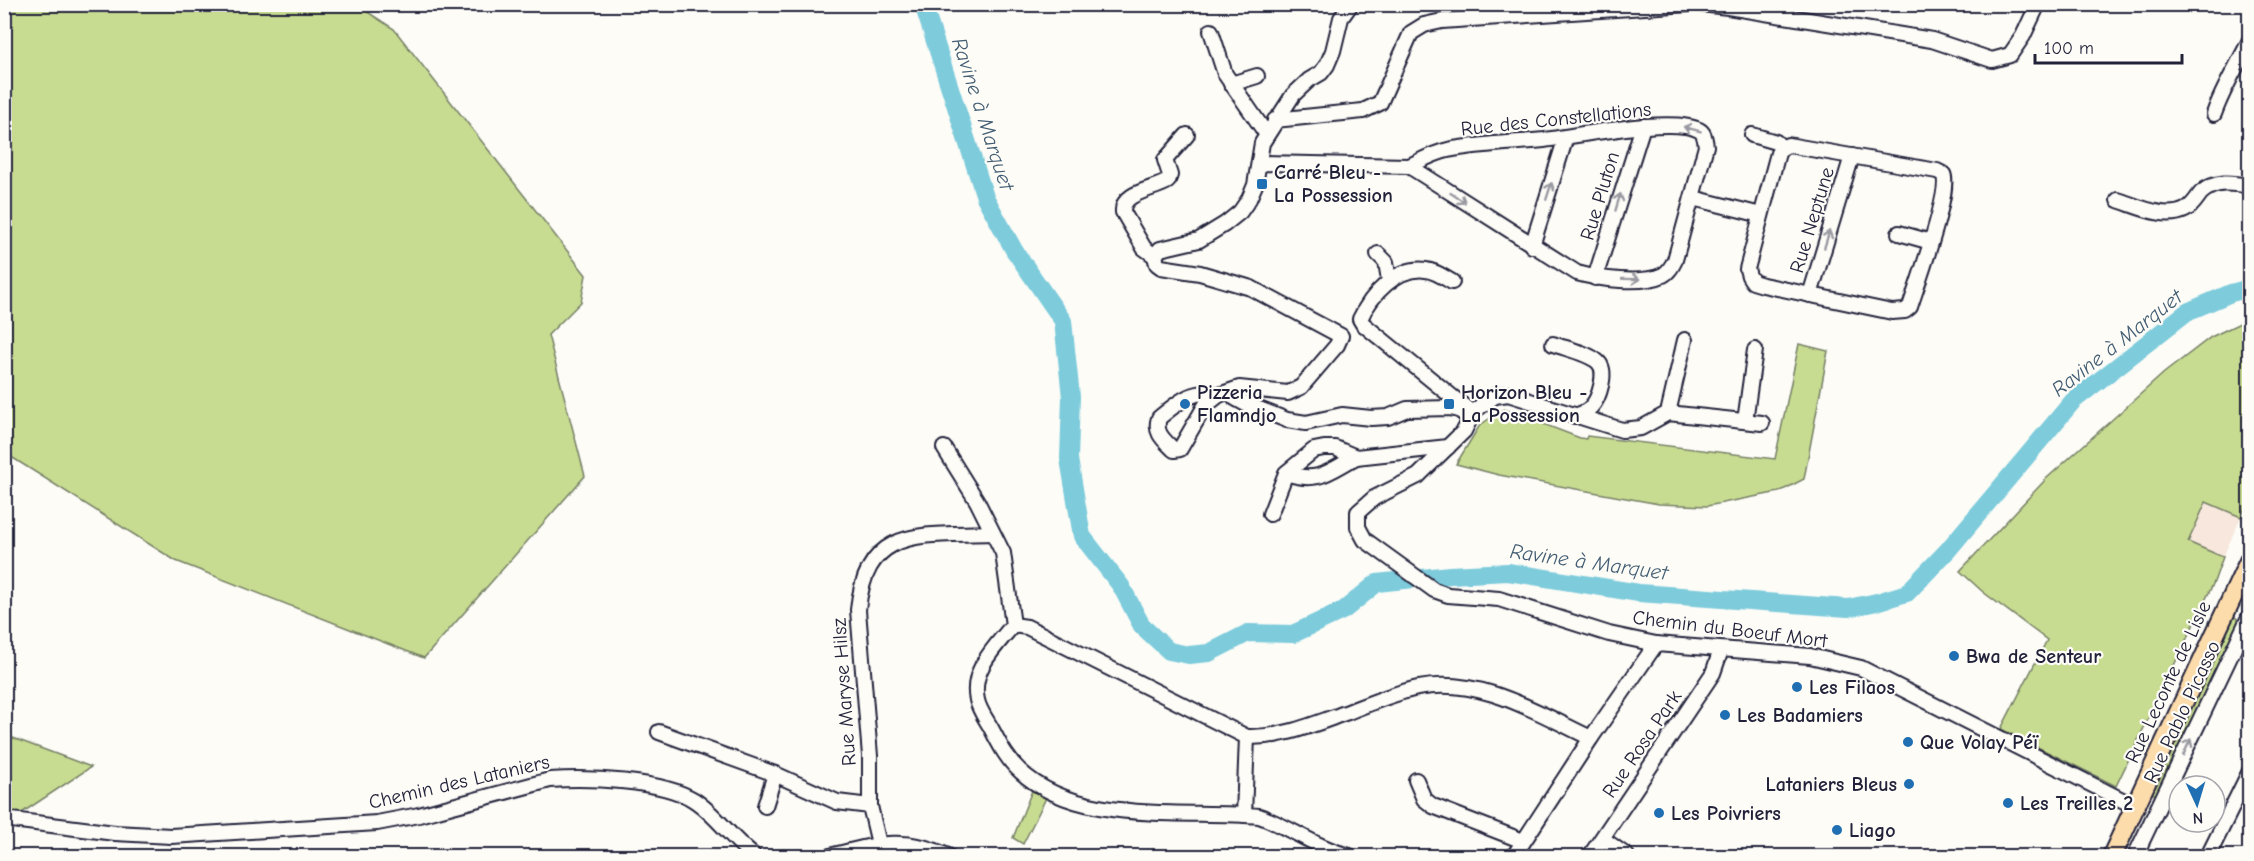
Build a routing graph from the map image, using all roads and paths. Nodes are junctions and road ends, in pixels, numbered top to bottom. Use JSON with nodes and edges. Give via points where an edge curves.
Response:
{"nodes":[{"id":1,"x":1352,"y":4,"type":"edge"},
{"id":2,"x":1689,"y":4,"type":"edge"},
{"id":3,"x":1700,"y":4,"type":"edge"},
{"id":4,"x":2038,"y":4,"type":"edge"},
{"id":5,"x":1602,"y":8,"type":"edge"},
{"id":6,"x":1211,"y":31,"type":"dead end"},
{"id":7,"x":2250,"y":40,"type":"edge"},
{"id":8,"x":1257,"y":76,"type":"dead end"},
{"id":9,"x":1231,"y":84,"type":"junction"},
{"id":10,"x":2214,"y":114,"type":"dead end"},
{"id":11,"x":1275,"y":120,"type":"junction"},
{"id":12,"x":1642,"y":126,"type":"junction"},
{"id":13,"x":1187,"y":135,"type":"dead end"},
{"id":14,"x":1267,"y":135,"type":"junction"},
{"id":15,"x":1752,"y":135,"type":"dead end"},
{"id":16,"x":1566,"y":137,"type":"junction"},
{"id":17,"x":1782,"y":148,"type":"junction"},
{"id":18,"x":1852,"y":156,"type":"junction"},
{"id":19,"x":1259,"y":163,"type":"junction"},
{"id":20,"x":1409,"y":166,"type":"junction"},
{"id":21,"x":2250,"y":186,"type":"edge"},
{"id":22,"x":1693,"y":198,"type":"junction"},
{"id":23,"x":2118,"y":200,"type":"dead end"},
{"id":24,"x":1761,"y":215,"type":"junction"},
{"id":25,"x":1899,"y":233,"type":"dead end"},
{"id":26,"x":1931,"y":242,"type":"junction"},
{"id":27,"x":1532,"y":246,"type":"junction"},
{"id":28,"x":1378,"y":254,"type":"dead end"},
{"id":29,"x":1155,"y":256,"type":"junction"},
{"id":30,"x":1595,"y":278,"type":"junction"},
{"id":31,"x":1389,"y":280,"type":"junction"},
{"id":32,"x":1452,"y":282,"type":"dead end"},
{"id":33,"x":1810,"y":295,"type":"junction"},
{"id":34,"x":1685,"y":340,"type":"dead end"},
{"id":35,"x":1553,"y":344,"type":"dead end"},
{"id":36,"x":1755,"y":350,"type":"dead end"},
{"id":37,"x":1233,"y":391,"type":"junction"},
{"id":38,"x":1219,"y":395,"type":"junction"},
{"id":39,"x":1668,"y":413,"type":"junction"},
{"id":40,"x":1470,"y":414,"type":"junction"},
{"id":41,"x":1574,"y":416,"type":"junction"},
{"id":42,"x":1745,"y":421,"type":"junction"},
{"id":43,"x":1762,"y":423,"type":"dead end"},
{"id":44,"x":1448,"y":447,"type":"junction"},
{"id":45,"x":944,"y":448,"type":"dead end"},
{"id":46,"x":1356,"y":457,"type":"junction"},
{"id":47,"x":1286,"y":473,"type":"junction"},
{"id":48,"x":1269,"y":514,"type":"dead end"},
{"id":49,"x":991,"y":533,"type":"junction"},
{"id":50,"x":2249,"y":561,"type":"edge"},
{"id":51,"x":2229,"y":603,"type":"junction"},
{"id":52,"x":2249,"y":616,"type":"edge"},
{"id":53,"x":1013,"y":625,"type":"junction"},
{"id":54,"x":1656,"y":644,"type":"junction"},
{"id":55,"x":1721,"y":650,"type":"junction"},
{"id":56,"x":659,"y":732,"type":"dead end"},
{"id":57,"x":1246,"y":737,"type":"junction"},
{"id":58,"x":1591,"y":738,"type":"junction"},
{"id":59,"x":2249,"y":772,"type":"edge"},
{"id":60,"x":776,"y":774,"type":"junction"},
{"id":61,"x":1416,"y":780,"type":"dead end"},
{"id":62,"x":765,"y":806,"type":"dead end"},
{"id":63,"x":870,"y":806,"type":"junction"},
{"id":64,"x":2136,"y":807,"type":"junction"},
{"id":65,"x":1244,"y":815,"type":"junction"},
{"id":66,"x":4,"y":819,"type":"edge"},
{"id":67,"x":1603,"y":839,"type":"junction"},
{"id":68,"x":1523,"y":841,"type":"junction"},
{"id":69,"x":879,"y":850,"type":"edge"},
{"id":70,"x":754,"y":856,"type":"edge"},
{"id":71,"x":830,"y":856,"type":"edge"},
{"id":72,"x":948,"y":856,"type":"edge"},
{"id":73,"x":1350,"y":856,"type":"edge"},
{"id":74,"x":1514,"y":856,"type":"edge"},
{"id":75,"x":1590,"y":856,"type":"edge"},
{"id":76,"x":1627,"y":856,"type":"edge"},
{"id":77,"x":2112,"y":856,"type":"edge"},
{"id":78,"x":2135,"y":856,"type":"edge"},
{"id":79,"x":2208,"y":856,"type":"edge"}],
"edges":[{"from":1,"to":11,"type":"street","via":[[1341,18],[1327,65],[1293,95]]},
{"from":2,"to":5,"type":"street"},
{"from":3,"to":4,"type":"street","via":[[1932,40],[1992,60],[2010,55]]},
{"from":5,"to":11,"type":"street","via":[[1442,21],[1424,26],[1411,33],[1380,103],[1373,108]]},
{"from":6,"to":9,"type":"street"},
{"from":7,"to":10,"type":"street"},
{"from":8,"to":9,"type":"street"},
{"from":9,"to":14,"type":"street"},
{"from":11,"to":14,"type":"street"},
{"from":12,"to":16,"type":"street","name":"Rue des Constellations"},
{"from":22,"to":12,"type":"street","name":"Rue des Constellations","one_way":true,"via":[[1706,146],[1704,135],[1700,130],[1682,127]]},
{"from":30,"to":12,"type":"street","name":"Rue Pluton","one_way":true},
{"from":13,"to":29,"type":"street","via":[[1165,160],[1170,174],[1168,182],[1128,198],[1123,207],[1144,248]]},
{"from":14,"to":19,"type":"street"},
{"from":15,"to":17,"type":"street","via":[[1776,141]]},
{"from":16,"to":20,"type":"street","name":"Rue des Constellations","via":[[1449,150]]},
{"from":27,"to":16,"type":"street","one_way":true},
{"from":17,"to":18,"type":"street","via":[[1795,145]]},
{"from":17,"to":24,"type":"street"},
{"from":18,"to":26,"type":"street","via":[[1943,174],[1946,186]]},
{"from":33,"to":18,"type":"street","name":"Rue Neptune","one_way":true},
{"from":19,"to":20,"type":"street","name":"Rue des Constellations"},
{"from":19,"to":29,"type":"street","via":[[1250,199],[1240,212],[1209,236],[1160,249]]},
{"from":20,"to":27,"type":"street","name":"Rue des Constellations","one_way":true},
{"from":21,"to":23,"type":"street","via":[[2212,185],[2193,205],[2174,213]]},
{"from":22,"to":24,"type":"street"},
{"from":30,"to":22,"type":"street","name":"Rue des Constellations","one_way":true,"via":[[1650,279],[1665,274],[1675,261]]},
{"from":24,"to":33,"type":"street","via":[[1747,268],[1749,276],[1753,282]]},
{"from":25,"to":26,"type":"street"},
{"from":26,"to":33,"type":"street","via":[[1910,307],[1905,311],[1892,312]]},
{"from":27,"to":30,"type":"street","name":"Rue des Constellations","via":[[1577,273]]},
{"from":28,"to":31,"type":"street","via":[[1386,262]]},
{"from":29,"to":37,"type":"street","via":[[1161,267],[1200,273],[1251,288],[1341,336],[1301,387],[1288,393],[1239,388]]},
{"from":31,"to":32,"type":"street","via":[[1426,270]]},
{"from":31,"to":40,"type":"street","via":[[1364,311],[1360,319],[1363,324]]},
{"from":34,"to":39,"type":"street"},
{"from":35,"to":41,"type":"street","via":[[1593,359],[1602,368],[1596,400],[1586,412]]},
{"from":36,"to":42,"type":"street"},
{"from":37,"to":38,"type":"street"},
{"from":37,"to":40,"type":"street","via":[[1235,398],[1246,404],[1297,422],[1350,415],[1380,418],[1407,409],[1450,408]]},
{"from":38,"to":38,"type":"street","via":[[1205,392],[1181,400],[1159,418],[1159,436],[1174,450],[1180,449],[1205,406]]},
{"from":39,"to":41,"type":"street","via":[[1631,430]]},
{"from":39,"to":42,"type":"street"},
{"from":40,"to":41,"type":"street","via":[[1495,396],[1508,394]]},
{"from":40,"to":44,"type":"street","name":"Chemin du Boeuf Mort","via":[[1466,427]]},
{"from":42,"to":43,"type":"street"},
{"from":44,"to":46,"type":"street"},
{"from":44,"to":54,"type":"street","name":"Chemin du Boeuf Mort","via":[[1418,476],[1374,498],[1358,512],[1358,527],[1365,540],[1434,590],[1448,595],[1499,599],[1609,634]]},
{"from":45,"to":49,"type":"street","via":[[977,501]]},
{"from":46,"to":47,"type":"street","via":[[1311,479]]},
{"from":46,"to":47,"type":"street","via":[[1324,447],[1307,454]]},
{"from":47,"to":48,"type":"street"},
{"from":49,"to":53,"type":"street","via":[[1003,554]]},
{"from":49,"to":63,"type":"street","name":"Rue Maryse Hilsz","via":[[902,539],[882,549],[869,567],[858,610],[870,756]]},
{"from":50,"to":51,"type":"main road","name":"Rue Leconte de Lisle"},
{"from":51,"to":52,"type":"street"},
{"from":51,"to":64,"type":"main road","name":"Rue Leconte de Lisle"},
{"from":78,"to":52,"type":"street","name":"Rue Pablo Picasso","one_way":true},
{"from":53,"to":57,"type":"street","via":[[1027,627]]},
{"from":53,"to":65,"type":"street","via":[[983,663],[975,690],[979,707],[1006,756],[1033,782],[1100,807]]},
{"from":54,"to":55,"type":"street","name":"Chemin du Boeuf Mort"},
{"from":54,"to":58,"type":"street"},
{"from":55,"to":64,"type":"street","name":"Chemin du Boeuf Mort","via":[[1810,656],[1861,668]]},
{"from":55,"to":67,"type":"street","name":"Rue Rosa Park","via":[[1713,673]]},
{"from":56,"to":60,"type":"street"},
{"from":57,"to":58,"type":"street","via":[[1279,735],[1392,695],[1445,685],[1502,696]]},
{"from":57,"to":65,"type":"street"},
{"from":58,"to":68,"type":"street"},
{"from":59,"to":79,"type":"street"},
{"from":60,"to":62,"type":"street"},
{"from":60,"to":63,"type":"street","via":[[837,802]]},
{"from":61,"to":68,"type":"street","via":[[1424,799],[1433,806]]},
{"from":63,"to":69,"type":"street","name":"Rue Maryse Hilsz"},
{"from":64,"to":77,"type":"main road","name":"Rue Leconte de Lisle"},
{"from":65,"to":73,"type":"street","via":[[1276,822],[1323,847]]},
{"from":66,"to":70,"type":"street","name":"Chemin des Lataniers","via":[[171,836],[377,823],[571,778],[673,789],[711,813]]},
{"from":67,"to":75,"type":"street","name":"Rue Rosa Park"},
{"from":67,"to":76,"type":"street"},
{"from":68,"to":74,"type":"street"},
{"from":69,"to":71,"type":"street"},
{"from":69,"to":72,"type":"street","via":[[901,844],[922,846]]}]}
